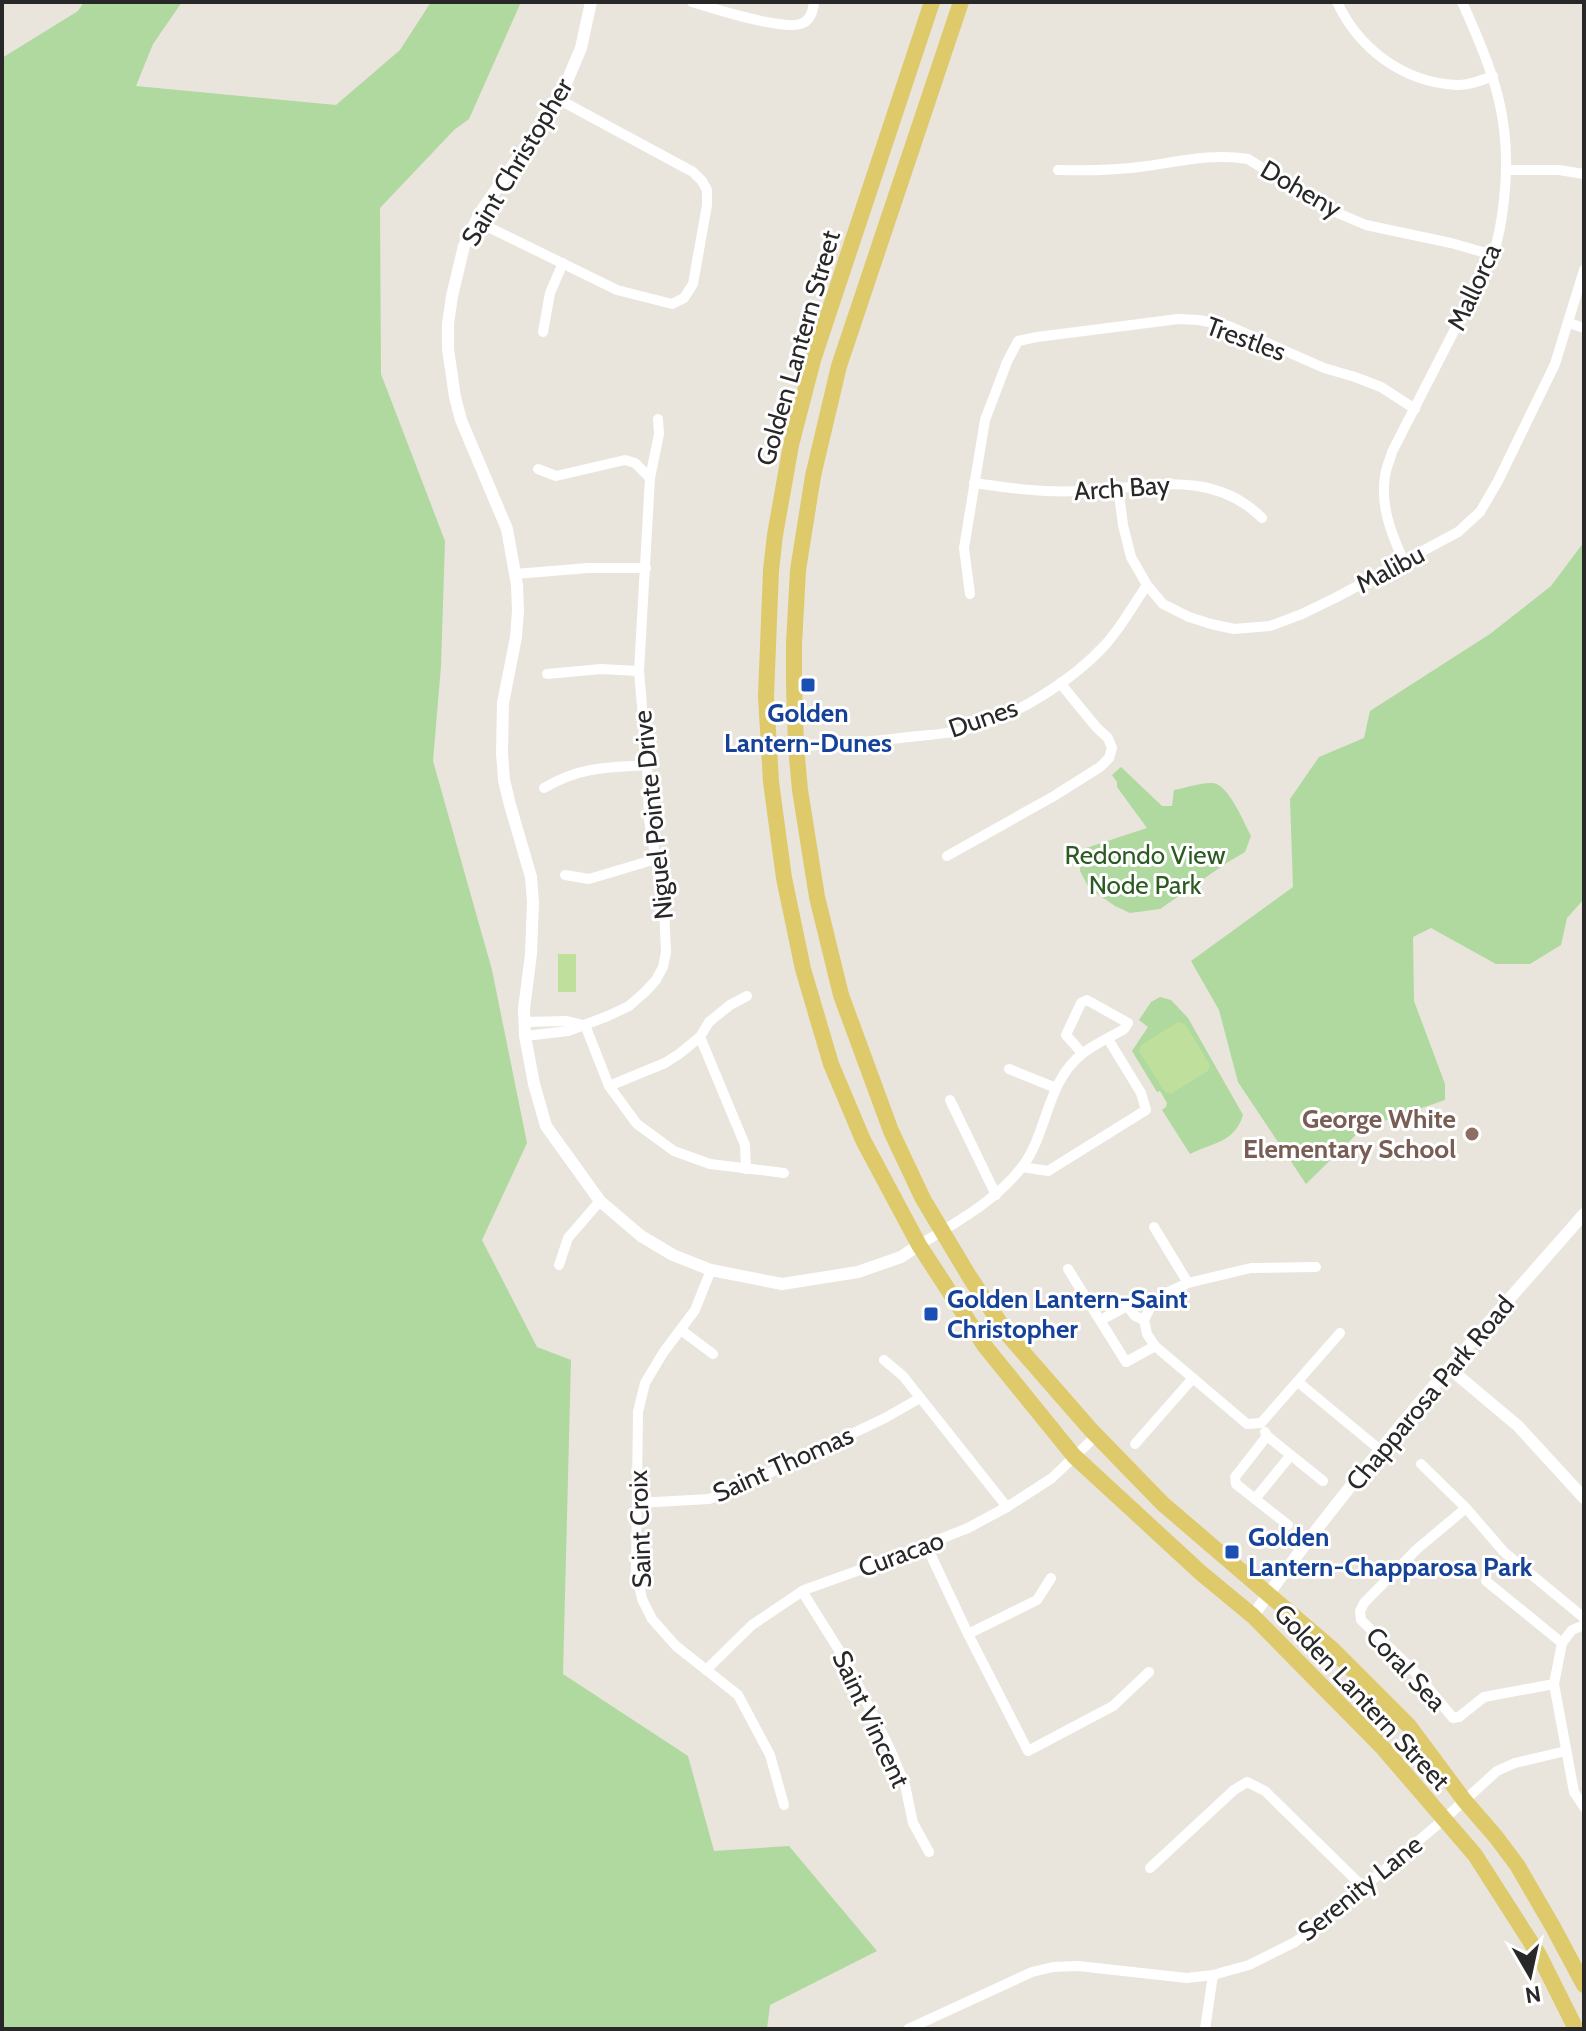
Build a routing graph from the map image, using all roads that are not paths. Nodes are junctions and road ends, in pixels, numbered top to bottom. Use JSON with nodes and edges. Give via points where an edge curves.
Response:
{"nodes":[{"id":1,"x":591,"y":2,"type":"edge"},
{"id":2,"x":692,"y":2,"type":"edge"},
{"id":3,"x":814,"y":2,"type":"edge"},
{"id":4,"x":932,"y":2,"type":"edge"},
{"id":5,"x":961,"y":2,"type":"edge"},
{"id":6,"x":1337,"y":2,"type":"edge"},
{"id":7,"x":1462,"y":2,"type":"edge"},
{"id":8,"x":1493,"y":76,"type":"junction"},
{"id":9,"x":558,"y":99,"type":"junction"},
{"id":10,"x":1058,"y":170,"type":"dead end"},
{"id":11,"x":1508,"y":170,"type":"junction"},
{"id":12,"x":1584,"y":174,"type":"edge"},
{"id":13,"x":476,"y":221,"type":"junction"},
{"id":14,"x":1493,"y":255,"type":"junction"},
{"id":15,"x":563,"y":263,"type":"junction"},
{"id":16,"x":1584,"y":270,"type":"edge"},
{"id":17,"x":1569,"y":323,"type":"junction"},
{"id":18,"x":1584,"y":328,"type":"edge"},
{"id":19,"x":543,"y":332,"type":"dead end"},
{"id":20,"x":1415,"y":409,"type":"junction"},
{"id":21,"x":658,"y":419,"type":"dead end"},
{"id":22,"x":538,"y":469,"type":"dead end"},
{"id":23,"x":650,"y":478,"type":"junction"},
{"id":24,"x":974,"y":483,"type":"junction"},
{"id":25,"x":1118,"y":487,"type":"junction"},
{"id":26,"x":1262,"y":518,"type":"dead end"},
{"id":27,"x":1404,"y":562,"type":"junction"},
{"id":28,"x":646,"y":568,"type":"junction"},
{"id":29,"x":515,"y":574,"type":"junction"},
{"id":30,"x":1147,"y":585,"type":"junction"},
{"id":31,"x":970,"y":594,"type":"dead end"},
{"id":32,"x":639,"y":671,"type":"junction"},
{"id":33,"x":547,"y":674,"type":"dead end"},
{"id":34,"x":1060,"y":683,"type":"junction"},
{"id":35,"x":769,"y":747,"type":"junction"},
{"id":36,"x":796,"y":747,"type":"junction"},
{"id":37,"x":647,"y":765,"type":"junction"},
{"id":38,"x":544,"y":788,"type":"dead end"},
{"id":39,"x":947,"y":856,"type":"dead end"},
{"id":40,"x":656,"y":859,"type":"junction"},
{"id":41,"x":565,"y":875,"type":"dead end"},
{"id":42,"x":747,"y":996,"type":"dead end"},
{"id":43,"x":585,"y":1025,"type":"junction"},
{"id":44,"x":525,"y":1029,"type":"junction"},
{"id":45,"x":700,"y":1037,"type":"junction"},
{"id":46,"x":1108,"y":1039,"type":"junction"},
{"id":47,"x":1082,"y":1053,"type":"junction"},
{"id":48,"x":1009,"y":1069,"type":"dead end"},
{"id":49,"x":609,"y":1086,"type":"junction"},
{"id":50,"x":1056,"y":1088,"type":"junction"},
{"id":51,"x":950,"y":1100,"type":"dead end"},
{"id":52,"x":1022,"y":1167,"type":"junction"},
{"id":53,"x":746,"y":1169,"type":"junction"},
{"id":54,"x":784,"y":1173,"type":"dead end"},
{"id":55,"x":996,"y":1195,"type":"junction"},
{"id":56,"x":600,"y":1201,"type":"junction"},
{"id":57,"x":1584,"y":1214,"type":"edge"},
{"id":58,"x":1154,"y":1227,"type":"dead end"},
{"id":59,"x":942,"y":1231,"type":"junction"},
{"id":60,"x":919,"y":1245,"type":"junction"},
{"id":61,"x":559,"y":1265,"type":"dead end"},
{"id":62,"x":1316,"y":1267,"type":"dead end"},
{"id":63,"x":1068,"y":1269,"type":"dead end"},
{"id":64,"x":711,"y":1270,"type":"junction"},
{"id":65,"x":1188,"y":1283,"type":"junction"},
{"id":66,"x":1101,"y":1320,"type":"junction"},
{"id":67,"x":1144,"y":1320,"type":"junction"},
{"id":68,"x":681,"y":1330,"type":"junction"},
{"id":69,"x":1340,"y":1333,"type":"dead end"},
{"id":70,"x":1155,"y":1346,"type":"junction"},
{"id":71,"x":713,"y":1354,"type":"dead end"},
{"id":72,"x":884,"y":1360,"type":"dead end"},
{"id":73,"x":1449,"y":1368,"type":"junction"},
{"id":74,"x":1193,"y":1378,"type":"junction"},
{"id":75,"x":1298,"y":1382,"type":"junction"},
{"id":76,"x":920,"y":1398,"type":"junction"},
{"id":77,"x":1261,"y":1423,"type":"junction"},
{"id":78,"x":1096,"y":1436,"type":"junction"},
{"id":79,"x":1267,"y":1436,"type":"junction"},
{"id":80,"x":1135,"y":1444,"type":"dead end"},
{"id":81,"x":1379,"y":1449,"type":"junction"},
{"id":82,"x":1074,"y":1456,"type":"junction"},
{"id":83,"x":1290,"y":1456,"type":"junction"},
{"id":84,"x":1421,"y":1464,"type":"dead end"},
{"id":85,"x":1323,"y":1481,"type":"dead end"},
{"id":86,"x":1582,"y":1492,"type":"edge"},
{"id":87,"x":1255,"y":1499,"type":"junction"},
{"id":88,"x":637,"y":1503,"type":"junction"},
{"id":89,"x":1007,"y":1507,"type":"junction"},
{"id":90,"x":1466,"y":1508,"type":"junction"},
{"id":91,"x":1288,"y":1525,"type":"dead end"},
{"id":92,"x":926,"y":1545,"type":"junction"},
{"id":93,"x":1051,"y":1578,"type":"dead end"},
{"id":94,"x":1486,"y":1581,"type":"dead end"},
{"id":95,"x":802,"y":1591,"type":"junction"},
{"id":96,"x":1269,"y":1593,"type":"junction"},
{"id":97,"x":1253,"y":1616,"type":"junction"},
{"id":98,"x":1584,"y":1618,"type":"edge"},
{"id":99,"x":1584,"y":1625,"type":"edge"},
{"id":100,"x":968,"y":1634,"type":"junction"},
{"id":101,"x":1562,"y":1643,"type":"junction"},
{"id":102,"x":706,"y":1670,"type":"junction"},
{"id":103,"x":1149,"y":1672,"type":"dead end"},
{"id":104,"x":1554,"y":1684,"type":"junction"},
{"id":105,"x":1566,"y":1751,"type":"junction"},
{"id":106,"x":1464,"y":1800,"type":"junction"},
{"id":107,"x":784,"y":1805,"type":"dead end"},
{"id":108,"x":1584,"y":1807,"type":"edge"},
{"id":109,"x":1443,"y":1820,"type":"junction"},
{"id":110,"x":929,"y":1852,"type":"dead end"},
{"id":111,"x":1150,"y":1868,"type":"dead end"},
{"id":112,"x":1363,"y":1887,"type":"junction"},
{"id":113,"x":1213,"y":1975,"type":"junction"},
{"id":114,"x":1584,"y":1985,"type":"edge"},
{"id":115,"x":908,"y":2029,"type":"edge"},
{"id":116,"x":1205,"y":2029,"type":"edge"},
{"id":117,"x":1576,"y":2029,"type":"edge"}],
"edges":[{"from":1,"to":9,"type":"street","name":"Saint Christopher","via":[[581,48]]},
{"from":2,"to":3,"type":"street","via":[[787,26],[802,23],[812,14]]},
{"from":4,"to":35,"type":"main road","name":"Golden Lantern Street","via":[[813,360],[791,445],[770,583]]},
{"from":5,"to":36,"type":"main road","name":"Golden Lantern Street","via":[[839,366],[820,443],[798,570]]},
{"from":6,"to":8,"type":"street","via":[[1359,37],[1397,69],[1458,85]]},
{"from":7,"to":8,"type":"street","name":"Mallorca"},
{"from":8,"to":11,"type":"street","name":"Mallorca"},
{"from":9,"to":13,"type":"street","name":"Saint Christopher"},
{"from":9,"to":15,"type":"street","via":[[693,172],[707,190],[693,284],[684,298],[672,304],[617,290]]},
{"from":10,"to":14,"type":"street","name":"Doheny","via":[[1115,169],[1199,157],[1248,159],[1328,209],[1366,225]]},
{"from":11,"to":12,"type":"street"},
{"from":11,"to":14,"type":"street","name":"Mallorca"},
{"from":13,"to":15,"type":"street"},
{"from":13,"to":29,"type":"street","name":"Saint Christopher","via":[[458,269],[448,349],[461,420],[507,529]]},
{"from":14,"to":20,"type":"street","name":"Mallorca"},
{"from":15,"to":19,"type":"street","via":[[550,293]]},
{"from":16,"to":17,"type":"street","name":"Malibu"},
{"from":17,"to":18,"type":"street"},
{"from":17,"to":27,"type":"street","name":"Malibu","via":[[1555,364],[1480,512],[1458,532]]},
{"from":20,"to":24,"type":"street","name":"Trestles","via":[[1381,387],[1229,326],[1199,320],[1037,337],[1018,341],[1007,362],[985,420]]},
{"from":20,"to":27,"type":"street","name":"Mallorca","via":[[1385,477],[1388,524]]},
{"from":21,"to":23,"type":"street","name":"Niguel Pointe Drive"},
{"from":22,"to":23,"type":"street","via":[[556,476],[625,460]]},
{"from":23,"to":28,"type":"street","name":"Niguel Pointe Drive"},
{"from":24,"to":25,"type":"street","name":"Arch Bay","via":[[1059,492]]},
{"from":24,"to":31,"type":"street","via":[[964,548]]},
{"from":25,"to":26,"type":"street","name":"Arch Bay","via":[[1191,484],[1240,499]]},
{"from":25,"to":30,"type":"street","name":"Malibu","via":[[1131,557]]},
{"from":27,"to":30,"type":"street","name":"Malibu","via":[[1270,626],[1234,629],[1189,617],[1163,604]]},
{"from":28,"to":29,"type":"street"},
{"from":28,"to":32,"type":"street","name":"Niguel Pointe Drive"},
{"from":29,"to":44,"type":"street","name":"Saint Christopher","via":[[518,611],[503,703],[502,753],[504,780],[531,877]]},
{"from":30,"to":34,"type":"street","name":"Dunes","via":[[1105,645]]},
{"from":32,"to":33,"type":"street"},
{"from":32,"to":37,"type":"street","name":"Niguel Pointe Drive"},
{"from":34,"to":36,"type":"street","name":"Dunes","via":[[1002,717],[964,730]]},
{"from":34,"to":39,"type":"street","via":[[1108,738],[1109,758],[1054,796]]},
{"from":35,"to":36,"type":"street","name":"Dunes"},
{"from":35,"to":60,"type":"main road","name":"Golden Lantern Street","via":[[784,878],[831,1064],[863,1140]]},
{"from":36,"to":59,"type":"main road","name":"Golden Lantern Street","via":[[815,884],[841,995],[905,1163]]},
{"from":37,"to":38,"type":"street","via":[[564,776]]},
{"from":37,"to":40,"type":"street","name":"Niguel Pointe Drive"},
{"from":40,"to":41,"type":"street","via":[[589,879]]},
{"from":40,"to":43,"type":"street","name":"Niguel Pointe Drive","via":[[666,936],[663,967],[629,1006]]},
{"from":42,"to":45,"type":"street","via":[[709,1022]]},
{"from":43,"to":44,"type":"street","name":"Niguel Pointe Drive","via":[[567,1021]]},
{"from":43,"to":49,"type":"street"},
{"from":44,"to":56,"type":"street","name":"Saint Christopher","via":[[546,1126]]},
{"from":45,"to":49,"type":"street","via":[[665,1063]]},
{"from":45,"to":53,"type":"street","via":[[745,1145]]},
{"from":46,"to":47,"type":"street"},
{"from":46,"to":47,"type":"street","via":[[1128,1023],[1084,1000],[1066,1035]]},
{"from":46,"to":52,"type":"street","via":[[1146,1110],[1048,1171]]},
{"from":47,"to":50,"type":"street","name":"Saint Christopher"},
{"from":48,"to":50,"type":"street"},
{"from":49,"to":53,"type":"street","via":[[637,1124],[674,1151]]},
{"from":50,"to":52,"type":"street","name":"Saint Christopher"},
{"from":51,"to":55,"type":"street"},
{"from":52,"to":55,"type":"street","name":"Saint Christopher"},
{"from":53,"to":54,"type":"street"},
{"from":55,"to":59,"type":"street","name":"Saint Christopher"},
{"from":56,"to":61,"type":"street","via":[[568,1238]]},
{"from":56,"to":64,"type":"street","name":"Saint Christopher","via":[[641,1236]]},
{"from":57,"to":73,"type":"street","name":"Chapparosa Park Road"},
{"from":58,"to":65,"type":"street"},
{"from":59,"to":60,"type":"street","name":"Saint Christopher"},
{"from":59,"to":78,"type":"main road","name":"Golden Lantern Street","via":[[1008,1335]]},
{"from":60,"to":64,"type":"street","name":"Saint Christopher","via":[[858,1272],[782,1284]]},
{"from":60,"to":82,"type":"main road","name":"Golden Lantern Street","via":[[984,1345]]},
{"from":62,"to":65,"type":"street","via":[[1251,1268]]},
{"from":63,"to":66,"type":"street"},
{"from":64,"to":68,"type":"street","name":"Saint Croix"},
{"from":65,"to":67,"type":"street","via":[[1152,1304]]},
{"from":66,"to":67,"type":"street","via":[[1127,1306]]},
{"from":66,"to":70,"type":"street","via":[[1126,1362]]},
{"from":67,"to":70,"type":"street"},
{"from":68,"to":71,"type":"street"},
{"from":68,"to":88,"type":"street","name":"Saint Croix","via":[[645,1383],[638,1412]]},
{"from":69,"to":75,"type":"street"},
{"from":70,"to":74,"type":"street"},
{"from":72,"to":76,"type":"street"},
{"from":73,"to":81,"type":"street","name":"Chapparosa Park Road"},
{"from":73,"to":86,"type":"street","via":[[1518,1426]]},
{"from":74,"to":77,"type":"street","via":[[1247,1424]]},
{"from":74,"to":80,"type":"street"},
{"from":75,"to":77,"type":"street"},
{"from":75,"to":81,"type":"street"},
{"from":76,"to":88,"type":"street","name":"Saint Thomas","via":[[709,1499]]},
{"from":76,"to":89,"type":"street"},
{"from":77,"to":79,"type":"street"},
{"from":78,"to":82,"type":"street","name":"Curacao"},
{"from":78,"to":96,"type":"main road","name":"Golden Lantern Street","via":[[1163,1504]]},
{"from":79,"to":83,"type":"street"},
{"from":79,"to":87,"type":"street","via":[[1235,1477]]},
{"from":81,"to":96,"type":"street","name":"Chapparosa Park Road"},
{"from":82,"to":89,"type":"street","name":"Curacao","via":[[1052,1478]]},
{"from":82,"to":97,"type":"main road","name":"Golden Lantern Street"},
{"from":83,"to":85,"type":"street"},
{"from":83,"to":87,"type":"street"},
{"from":84,"to":90,"type":"street"},
{"from":87,"to":91,"type":"street"},
{"from":88,"to":102,"type":"street","name":"Saint Croix","via":[[636,1570],[642,1599],[676,1646]]},
{"from":89,"to":92,"type":"street","name":"Curacao"},
{"from":90,"to":98,"type":"street","via":[[1504,1552]]},
{"from":90,"to":104,"type":"street","name":"Coral Sea","via":[[1364,1603],[1361,1620],[1453,1718],[1484,1697]]},
{"from":92,"to":95,"type":"street","name":"Curacao"},
{"from":92,"to":100,"type":"street"},
{"from":93,"to":100,"type":"street","via":[[1037,1600]]},
{"from":94,"to":101,"type":"street"},
{"from":95,"to":102,"type":"street","name":"Curacao","via":[[752,1625]]},
{"from":95,"to":110,"type":"street","name":"Saint Vincent","via":[[847,1663],[890,1749],[913,1823]]},
{"from":96,"to":97,"type":"street","name":"Chapparosa Park Road"},
{"from":96,"to":106,"type":"main road","name":"Golden Lantern Street","via":[[1409,1726]]},
{"from":97,"to":109,"type":"main road","name":"Golden Lantern Street","via":[[1383,1748]]},
{"from":99,"to":101,"type":"street"},
{"from":100,"to":103,"type":"street","via":[[1028,1751],[1113,1706]]},
{"from":101,"to":104,"type":"street"},
{"from":102,"to":107,"type":"street","name":"Saint Croix","via":[[738,1695],[770,1755]]},
{"from":104,"to":105,"type":"street"},
{"from":105,"to":106,"type":"street","name":"Serenity Lane","via":[[1497,1771]]},
{"from":105,"to":108,"type":"street","via":[[1574,1792]]},
{"from":106,"to":109,"type":"street","name":"Serenity Lane"},
{"from":106,"to":114,"type":"main road","name":"Golden Lantern Street","via":[[1517,1865]]},
{"from":109,"to":112,"type":"street","name":"Serenity Lane"},
{"from":109,"to":117,"type":"main road","name":"Golden Lantern Street","via":[[1497,1888]]},
{"from":111,"to":112,"type":"street","via":[[1247,1782],[1265,1791]]},
{"from":112,"to":113,"type":"street","name":"Serenity Lane","via":[[1295,1942],[1249,1965]]},
{"from":113,"to":115,"type":"street","name":"Serenity Lane","via":[[1187,1978],[1053,1967]]},
{"from":113,"to":116,"type":"street"}]}
